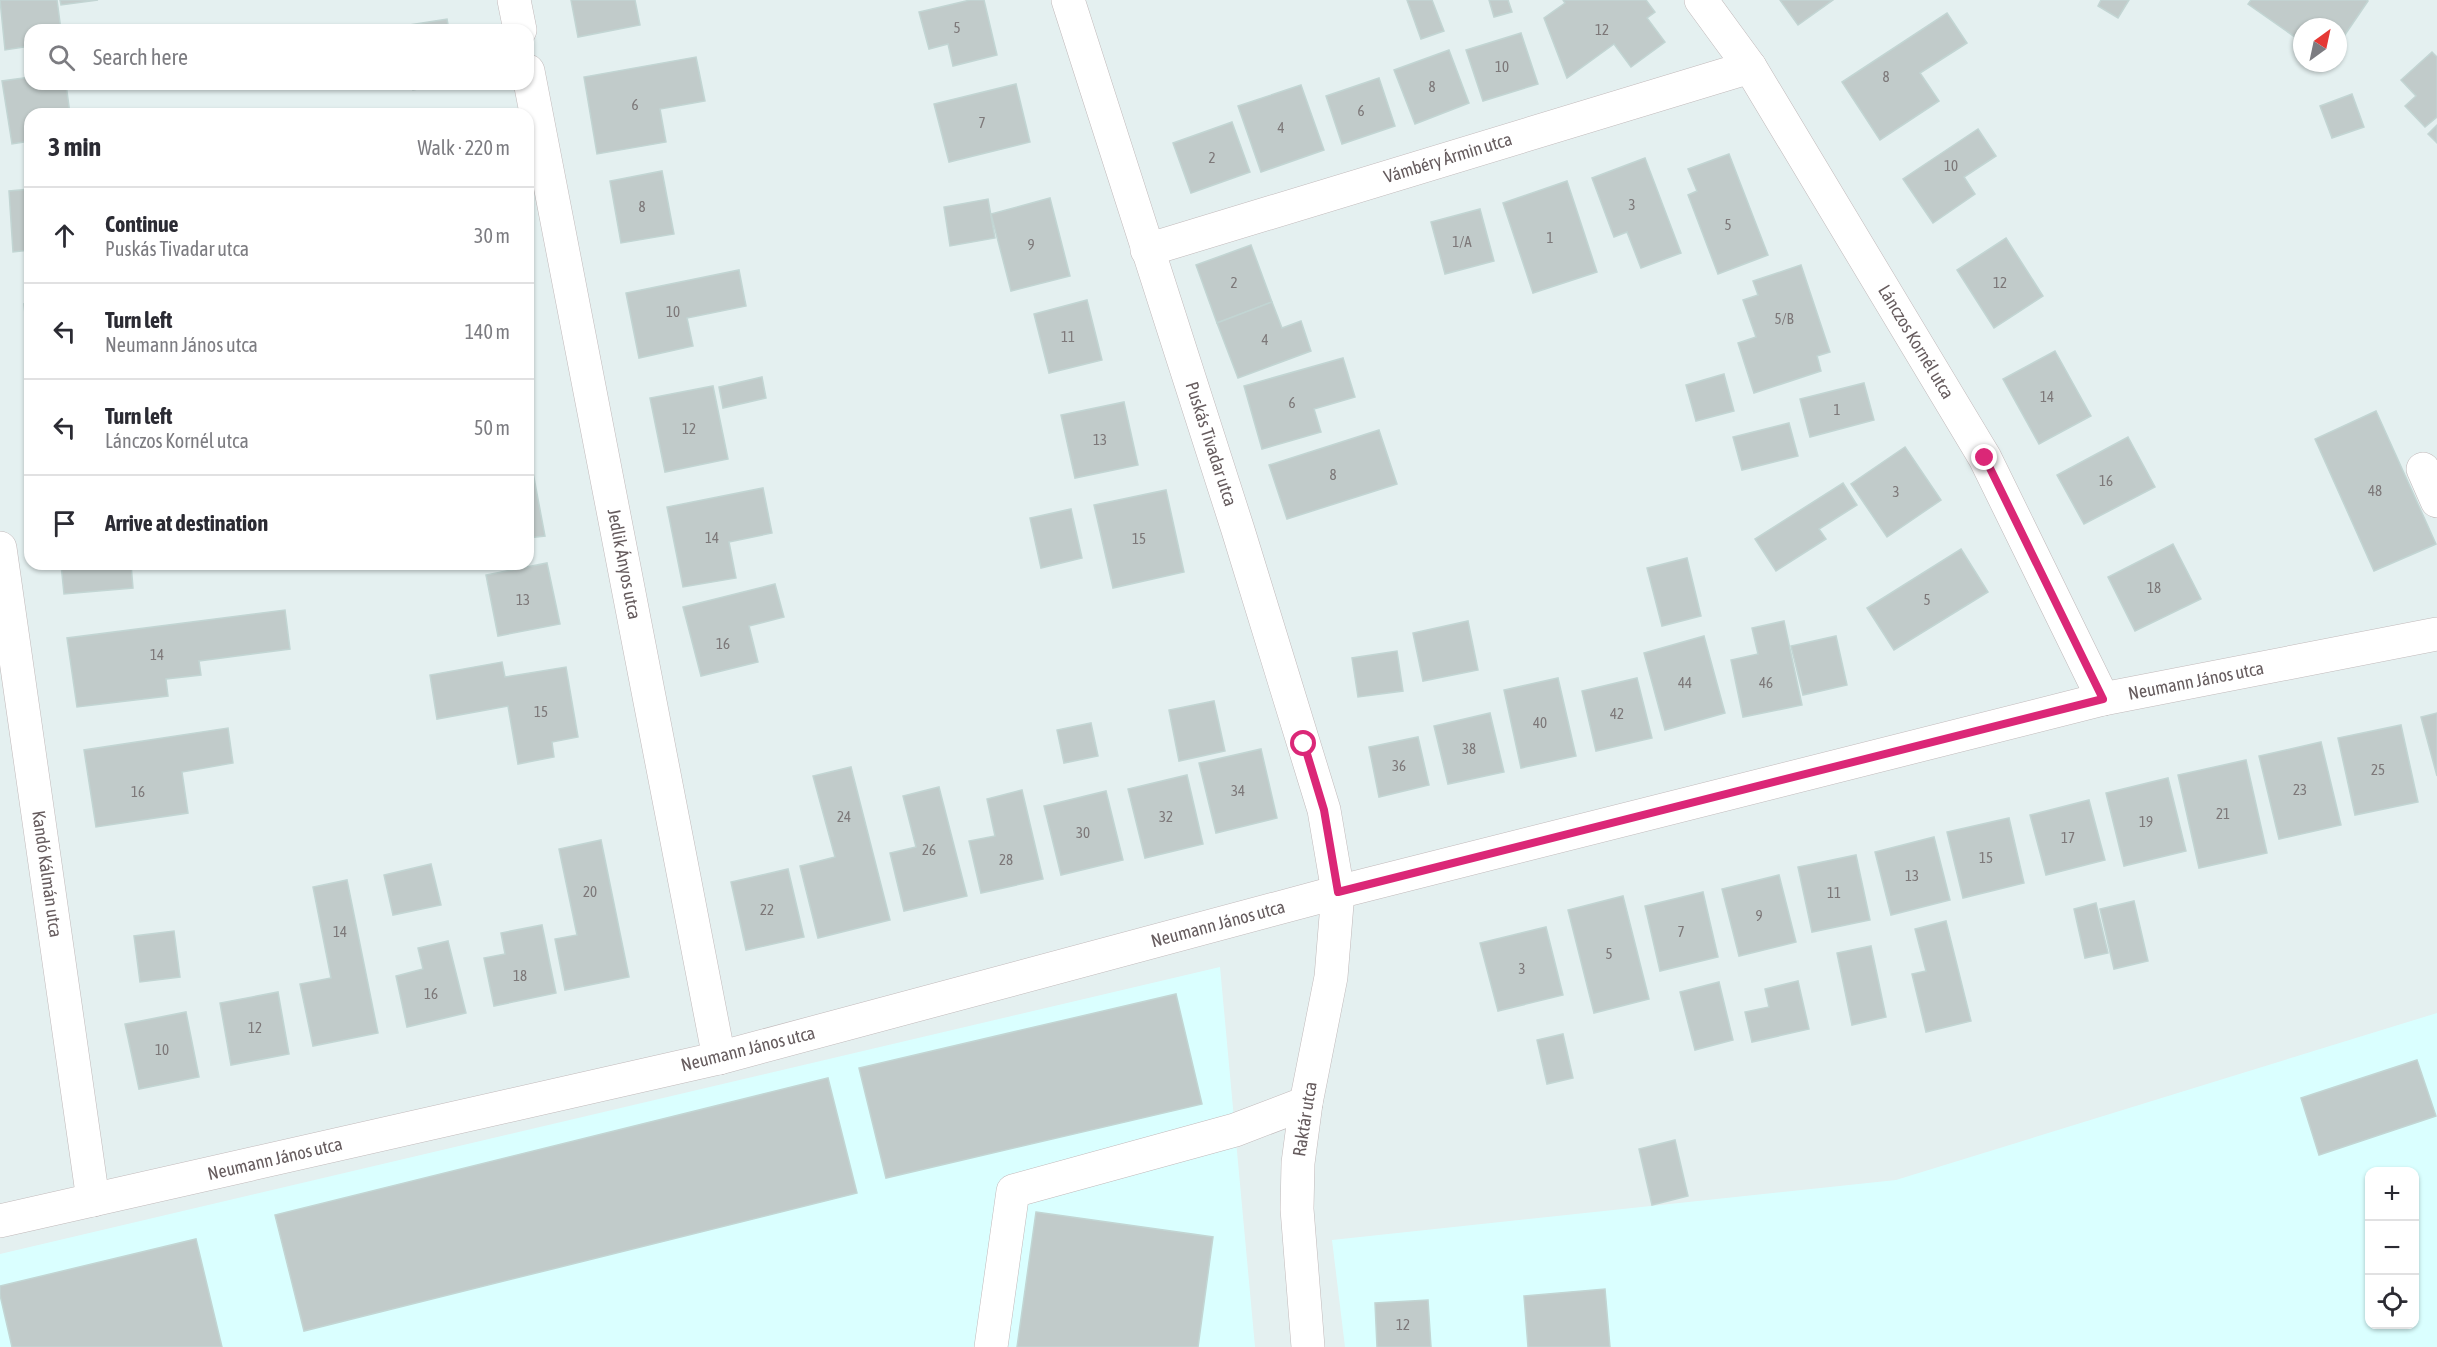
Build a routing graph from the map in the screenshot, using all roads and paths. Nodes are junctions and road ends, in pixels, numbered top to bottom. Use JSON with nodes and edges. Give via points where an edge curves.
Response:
{"nodes":[{"id":1,"x":514,"y":0,"type":"edge"},
{"id":2,"x":1068,"y":0,"type":"edge"},
{"id":3,"x":1701,"y":0,"type":"edge"},
{"id":4,"x":519,"y":24,"type":"edge"},
{"id":5,"x":1750,"y":67,"type":"junction"},
{"id":6,"x":532,"y":90,"type":"edge"},
{"id":7,"x":1147,"y":250,"type":"junction"},
{"id":8,"x":2423,"y":469,"type":"dead end"},
{"id":9,"x":2437,"y":501,"type":"edge"},
{"id":10,"x":0,"y":548,"type":"edge"},
{"id":11,"x":2437,"y":634,"type":"edge"},
{"id":12,"x":2103,"y":699,"type":"junction"},
{"id":13,"x":1338,"y":892,"type":"junction"},
{"id":14,"x":719,"y":1058,"type":"junction"},
{"id":15,"x":1306,"y":1103,"type":"junction"},
{"id":16,"x":93,"y":1200,"type":"junction"},
{"id":17,"x":0,"y":1221,"type":"edge"},
{"id":18,"x":990,"y":1347,"type":"edge"},
{"id":19,"x":1308,"y":1347,"type":"edge"}],
"edges":[{"from":1,"to":4,"type":"street"},
{"from":2,"to":7,"type":"street","name":"Puskás Tivadar utca"},
{"from":3,"to":5,"type":"street","name":"Lánczos Kornél utca"},
{"from":5,"to":7,"type":"street","name":"Vámbéry Ármin utca"},
{"from":5,"to":12,"type":"street","name":"Lánczos Kornél utca","via":[[1985,458]]},
{"from":6,"to":14,"type":"street","name":"Jedlik Ányos utca"},
{"from":7,"to":13,"type":"street","name":"Puskás Tivadar utca","via":[[1324,810]]},
{"from":8,"to":9,"type":"street"},
{"from":10,"to":16,"type":"street","name":"Kandó Kálmán utca"},
{"from":11,"to":12,"type":"street","name":"Neumann János utca"},
{"from":12,"to":13,"type":"street","name":"Neumann János utca"},
{"from":13,"to":14,"type":"street","name":"Neumann János utca"},
{"from":13,"to":15,"type":"street","name":"Raktár utca","via":[[1331,977]]},
{"from":14,"to":16,"type":"street","name":"Neumann János utca"},
{"from":15,"to":18,"type":"street","via":[[1235,1130],[1012,1191]]},
{"from":15,"to":19,"type":"street","name":"Raktár utca","via":[[1297,1209]]},
{"from":16,"to":17,"type":"street","name":"Neumann János utca"}]}
